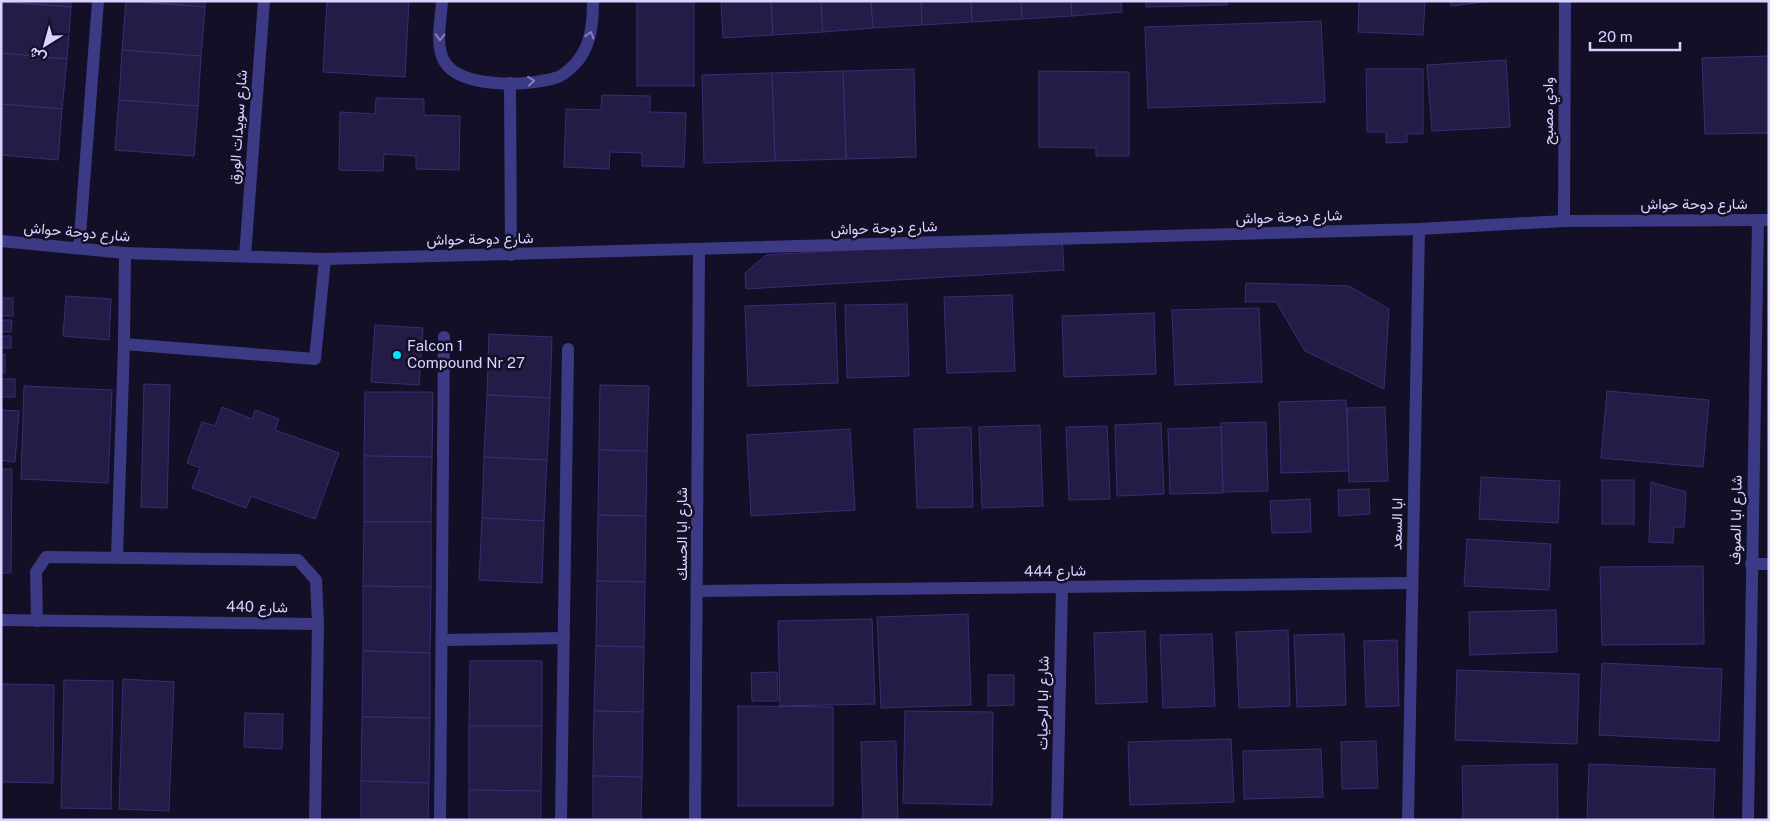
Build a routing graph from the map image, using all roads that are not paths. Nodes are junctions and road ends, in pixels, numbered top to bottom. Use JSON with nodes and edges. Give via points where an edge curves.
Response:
{"nodes":[{"id":1,"x":98,"y":1,"type":"edge"},
{"id":2,"x":264,"y":1,"type":"edge"},
{"id":3,"x":442,"y":1,"type":"edge"},
{"id":4,"x":593,"y":1,"type":"edge"},
{"id":5,"x":1565,"y":1,"type":"edge"},
{"id":6,"x":510,"y":84,"type":"junction"},
{"id":7,"x":1763,"y":220,"type":"edge"},
{"id":8,"x":1564,"y":221,"type":"junction"},
{"id":9,"x":1419,"y":229,"type":"junction"},
{"id":10,"x":1,"y":242,"type":"edge"},
{"id":11,"x":79,"y":248,"type":"junction"},
{"id":12,"x":699,"y":249,"type":"junction"},
{"id":13,"x":125,"y":254,"type":"junction"},
{"id":14,"x":511,"y":255,"type":"junction"},
{"id":15,"x":245,"y":256,"type":"junction"},
{"id":16,"x":324,"y":258,"type":"junction"},
{"id":17,"x":444,"y":337,"type":"dead end"},
{"id":18,"x":124,"y":344,"type":"junction"},
{"id":19,"x":568,"y":349,"type":"dead end"},
{"id":20,"x":117,"y":558,"type":"junction"},
{"id":21,"x":1751,"y":564,"type":"junction"},
{"id":22,"x":1769,"y":564,"type":"edge"},
{"id":23,"x":1412,"y":583,"type":"junction"},
{"id":24,"x":1062,"y":587,"type":"junction"},
{"id":25,"x":698,"y":591,"type":"junction"},
{"id":26,"x":1,"y":620,"type":"edge"},
{"id":27,"x":37,"y":621,"type":"junction"},
{"id":28,"x":318,"y":624,"type":"junction"},
{"id":29,"x":564,"y":638,"type":"junction"},
{"id":30,"x":443,"y":640,"type":"junction"},
{"id":31,"x":315,"y":820,"type":"edge"},
{"id":32,"x":440,"y":820,"type":"edge"},
{"id":33,"x":561,"y":820,"type":"edge"},
{"id":34,"x":696,"y":820,"type":"edge"},
{"id":35,"x":1057,"y":820,"type":"edge"},
{"id":36,"x":1408,"y":820,"type":"edge"},
{"id":37,"x":1748,"y":820,"type":"edge"}],
"edges":[{"from":1,"to":11,"type":"street"},
{"from":2,"to":15,"type":"street","name":"شارع سويدات الورق"},
{"from":3,"to":6,"type":"street","one_way":true,"via":[[440,50],[450,70],[470,79]]},
{"from":6,"to":4,"type":"street","one_way":true,"via":[[557,78],[574,65],[587,46],[593,25]]},
{"from":5,"to":8,"type":"street","name":"وادي مصبح"},
{"from":6,"to":14,"type":"street"},
{"from":7,"to":8,"type":"street","name":"شارع دوحة حواش"},
{"from":7,"to":21,"type":"street","name":"شارع ابا الصوف"},
{"from":8,"to":9,"type":"street","name":"شارع دوحة حواش"},
{"from":9,"to":12,"type":"street","name":"شارع دوحة حواش"},
{"from":9,"to":23,"type":"street","name":"ابا السعد"},
{"from":10,"to":11,"type":"street","name":"شارع دوحة حواش"},
{"from":11,"to":13,"type":"street","name":"شارع دوحة حواش"},
{"from":12,"to":14,"type":"street","name":"شارع دوحة حواش"},
{"from":12,"to":25,"type":"street","name":"شارع ابا الحسك"},
{"from":13,"to":15,"type":"street","name":"شارع دوحة حواش"},
{"from":13,"to":18,"type":"street"},
{"from":14,"to":16,"type":"street","name":"شارع دوحة حواش"},
{"from":15,"to":16,"type":"street","name":"شارع دوحة حواش"},
{"from":16,"to":18,"type":"street","via":[[315,359]]},
{"from":17,"to":30,"type":"street"},
{"from":18,"to":20,"type":"street"},
{"from":19,"to":29,"type":"street"},
{"from":20,"to":27,"type":"street","via":[[46,557],[36,572]]},
{"from":20,"to":28,"type":"street","via":[[298,560],[316,580]]},
{"from":21,"to":22,"type":"street"},
{"from":21,"to":37,"type":"street","name":"شارع ابا الصوف"},
{"from":23,"to":24,"type":"street","name":"شارع 444"},
{"from":23,"to":36,"type":"street","name":"ابا السعد"},
{"from":24,"to":25,"type":"street","name":"شارع 444"},
{"from":24,"to":35,"type":"street","name":"شارع ابا الرحيات"},
{"from":25,"to":34,"type":"street","name":"شارع ابا الحسك"},
{"from":26,"to":27,"type":"street","name":"شارع 440"},
{"from":27,"to":28,"type":"street","name":"شارع 440"},
{"from":28,"to":31,"type":"street"},
{"from":29,"to":30,"type":"street"},
{"from":29,"to":33,"type":"street"},
{"from":30,"to":32,"type":"street"}]}
